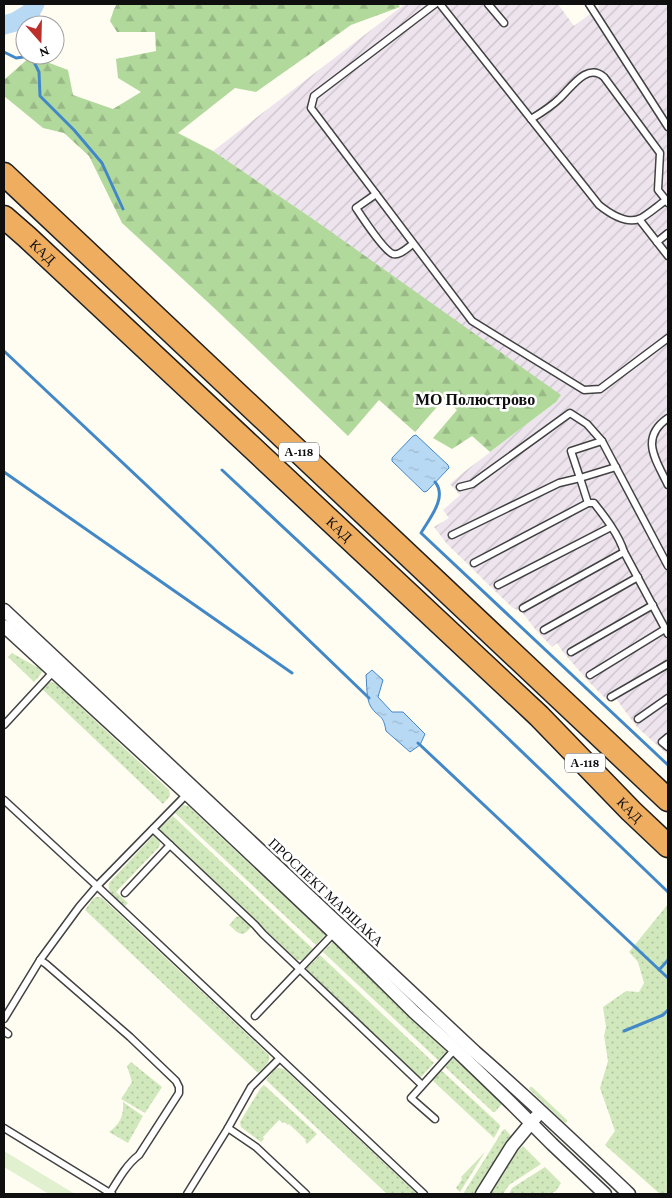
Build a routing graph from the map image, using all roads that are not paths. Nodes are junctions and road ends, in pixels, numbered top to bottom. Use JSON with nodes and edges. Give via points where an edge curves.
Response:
{"nodes":[{"id":1,"x":435,"y":4,"type":"edge"},
{"id":2,"x":440,"y":4,"type":"edge"},
{"id":3,"x":488,"y":4,"type":"edge"},
{"id":4,"x":589,"y":4,"type":"edge"},
{"id":5,"x":504,"y":24,"type":"dead end"},
{"id":6,"x":531,"y":120,"type":"junction"},
{"id":7,"x":668,"y":127,"type":"edge"},
{"id":8,"x":4,"y":174,"type":"edge"},
{"id":9,"x":376,"y":194,"type":"junction"},
{"id":10,"x":667,"y":202,"type":"edge"},
{"id":11,"x":4,"y":218,"type":"edge"},
{"id":12,"x":639,"y":219,"type":"junction"},
{"id":13,"x":668,"y":233,"type":"edge"},
{"id":14,"x":658,"y":242,"type":"junction"},
{"id":15,"x":414,"y":244,"type":"junction"},
{"id":16,"x":668,"y":256,"type":"edge"},
{"id":17,"x":668,"y":338,"type":"edge"},
{"id":18,"x":668,"y":418,"type":"edge"},
{"id":19,"x":602,"y":441,"type":"junction"},
{"id":20,"x":616,"y":467,"type":"junction"},
{"id":21,"x":580,"y":478,"type":"junction"},
{"id":22,"x":668,"y":485,"type":"edge"},
{"id":23,"x":460,"y":487,"type":"dead end"},
{"id":24,"x":588,"y":503,"type":"junction"},
{"id":25,"x":611,"y":527,"type":"junction"},
{"id":26,"x":452,"y":535,"type":"dead end"},
{"id":27,"x":624,"y":552,"type":"junction"},
{"id":28,"x":474,"y":563,"type":"dead end"},
{"id":29,"x":668,"y":566,"type":"edge"},
{"id":30,"x":638,"y":577,"type":"junction"},
{"id":31,"x":498,"y":585,"type":"dead end"},
{"id":32,"x":652,"y":605,"type":"junction"},
{"id":33,"x":523,"y":608,"type":"dead end"},
{"id":34,"x":4,"y":610,"type":"edge"},
{"id":35,"x":4,"y":626,"type":"edge"},
{"id":36,"x":544,"y":630,"type":"dead end"},
{"id":37,"x":667,"y":632,"type":"edge"},
{"id":38,"x":571,"y":652,"type":"dead end"},
{"id":39,"x":668,"y":664,"type":"edge"},
{"id":40,"x":54,"y":672,"type":"junction"},
{"id":41,"x":590,"y":674,"type":"dead end"},
{"id":42,"x":610,"y":697,"type":"dead end"},
{"id":43,"x":668,"y":698,"type":"edge"},
{"id":44,"x":638,"y":719,"type":"dead end"},
{"id":45,"x":4,"y":725,"type":"edge"},
{"id":46,"x":668,"y":737,"type":"edge"},
{"id":47,"x":668,"y":747,"type":"edge"},
{"id":48,"x":187,"y":794,"type":"junction"},
{"id":49,"x":4,"y":800,"type":"edge"},
{"id":50,"x":668,"y":800,"type":"edge"},
{"id":51,"x":152,"y":829,"type":"junction"},
{"id":52,"x":170,"y":845,"type":"junction"},
{"id":53,"x":668,"y":846,"type":"edge"},
{"id":54,"x":97,"y":886,"type":"junction"},
{"id":55,"x":125,"y":893,"type":"dead end"},
{"id":56,"x":334,"y":933,"type":"junction"},
{"id":57,"x":40,"y":960,"type":"junction"},
{"id":58,"x":300,"y":970,"type":"junction"},
{"id":59,"x":255,"y":1016,"type":"dead end"},
{"id":60,"x":4,"y":1019,"type":"edge"},
{"id":61,"x":455,"y":1049,"type":"junction"},
{"id":62,"x":279,"y":1058,"type":"junction"},
{"id":63,"x":422,"y":1085,"type":"junction"},
{"id":64,"x":540,"y":1112,"type":"junction"},
{"id":65,"x":435,"y":1119,"type":"dead end"},
{"id":66,"x":531,"y":1123,"type":"junction"},
{"id":67,"x":4,"y":1128,"type":"edge"},
{"id":68,"x":228,"y":1128,"type":"junction"},
{"id":69,"x":111,"y":1194,"type":"edge"},
{"id":70,"x":188,"y":1194,"type":"edge"},
{"id":71,"x":306,"y":1194,"type":"edge"},
{"id":72,"x":424,"y":1194,"type":"edge"},
{"id":73,"x":482,"y":1194,"type":"edge"},
{"id":74,"x":605,"y":1194,"type":"edge"},
{"id":75,"x":629,"y":1194,"type":"edge"}],
"edges":[{"from":1,"to":9,"type":"lane","via":[[314,96],[311,108]]},
{"from":2,"to":6,"type":"lane"},
{"from":3,"to":5,"type":"lane"},
{"from":4,"to":7,"type":"lane"},
{"from":6,"to":10,"type":"lane","via":[[559,99],[573,83],[588,73],[599,73],[660,153],[658,190]]},
{"from":6,"to":12,"type":"lane","via":[[599,205],[624,219]]},
{"from":8,"to":50,"type":"highway","name":"КАД","number":"А-118"},
{"from":9,"to":15,"type":"lane"},
{"from":9,"to":15,"type":"lane","via":[[356,208],[384,247],[392,254],[398,254]]},
{"from":10,"to":12,"type":"lane"},
{"from":11,"to":53,"type":"highway","name":"КАД","number":"А-118","via":[[531,709]]},
{"from":12,"to":14,"type":"lane"},
{"from":13,"to":14,"type":"lane"},
{"from":14,"to":16,"type":"lane"},
{"from":15,"to":17,"type":"lane","via":[[472,321],[584,390],[600,390]]},
{"from":18,"to":22,"type":"lane","via":[[659,424],[652,436],[652,452]]},
{"from":19,"to":20,"type":"lane"},
{"from":19,"to":21,"type":"lane","via":[[571,451]]},
{"from":19,"to":23,"type":"lane","via":[[587,424],[570,413],[472,484]]},
{"from":20,"to":21,"type":"lane"},
{"from":20,"to":29,"type":"lane"},
{"from":21,"to":24,"type":"lane"},
{"from":21,"to":26,"type":"lane","via":[[560,483]]},
{"from":24,"to":25,"type":"lane","via":[[594,503]]},
{"from":24,"to":28,"type":"lane"},
{"from":25,"to":27,"type":"lane"},
{"from":25,"to":31,"type":"lane"},
{"from":27,"to":30,"type":"lane"},
{"from":27,"to":33,"type":"lane"},
{"from":30,"to":32,"type":"lane"},
{"from":30,"to":36,"type":"lane"},
{"from":32,"to":37,"type":"lane"},
{"from":32,"to":38,"type":"lane"},
{"from":34,"to":64,"type":"street","name":"ПРОСПЕКТ МАРШАКА"},
{"from":35,"to":40,"type":"street","name":"ПРОСПЕКТ МАРШАКА"},
{"from":37,"to":41,"type":"lane"},
{"from":39,"to":42,"type":"lane"},
{"from":40,"to":45,"type":"lane"},
{"from":40,"to":48,"type":"street","name":"ПРОСПЕКТ МАРШАКА"},
{"from":43,"to":44,"type":"lane"},
{"from":46,"to":47,"type":"lane","via":[[662,742]]},
{"from":48,"to":51,"type":"lane"},
{"from":48,"to":56,"type":"street","name":"ПРОСПЕКТ МАРШАКА"},
{"from":49,"to":54,"type":"lane"},
{"from":51,"to":52,"type":"lane"},
{"from":51,"to":54,"type":"lane"},
{"from":52,"to":55,"type":"lane"},
{"from":52,"to":58,"type":"lane"},
{"from":54,"to":57,"type":"lane"},
{"from":54,"to":62,"type":"lane"},
{"from":56,"to":58,"type":"lane"},
{"from":56,"to":61,"type":"street","name":"ПРОСПЕКТ МАРШАКА"},
{"from":57,"to":60,"type":"lane"},
{"from":57,"to":69,"type":"lane","via":[[130,1037],[179,1087],[179,1093]]},
{"from":58,"to":59,"type":"lane"},
{"from":58,"to":63,"type":"lane"},
{"from":61,"to":63,"type":"lane"},
{"from":61,"to":66,"type":"street","name":"ПРОСПЕКТ МАРШАКА"},
{"from":62,"to":68,"type":"lane","via":[[251,1087]]},
{"from":62,"to":72,"type":"lane"},
{"from":63,"to":65,"type":"lane","via":[[410,1098]]},
{"from":64,"to":66,"type":"street"},
{"from":64,"to":75,"type":"street","name":"ПРОСПЕКТ МАРШАКА"},
{"from":66,"to":73,"type":"street","via":[[512,1146]]},
{"from":66,"to":74,"type":"street","name":"ПРОСПЕКТ МАРШАКА"},
{"from":67,"to":69,"type":"lane"},
{"from":68,"to":70,"type":"lane"},
{"from":68,"to":71,"type":"lane","via":[[256,1147]]}]}
